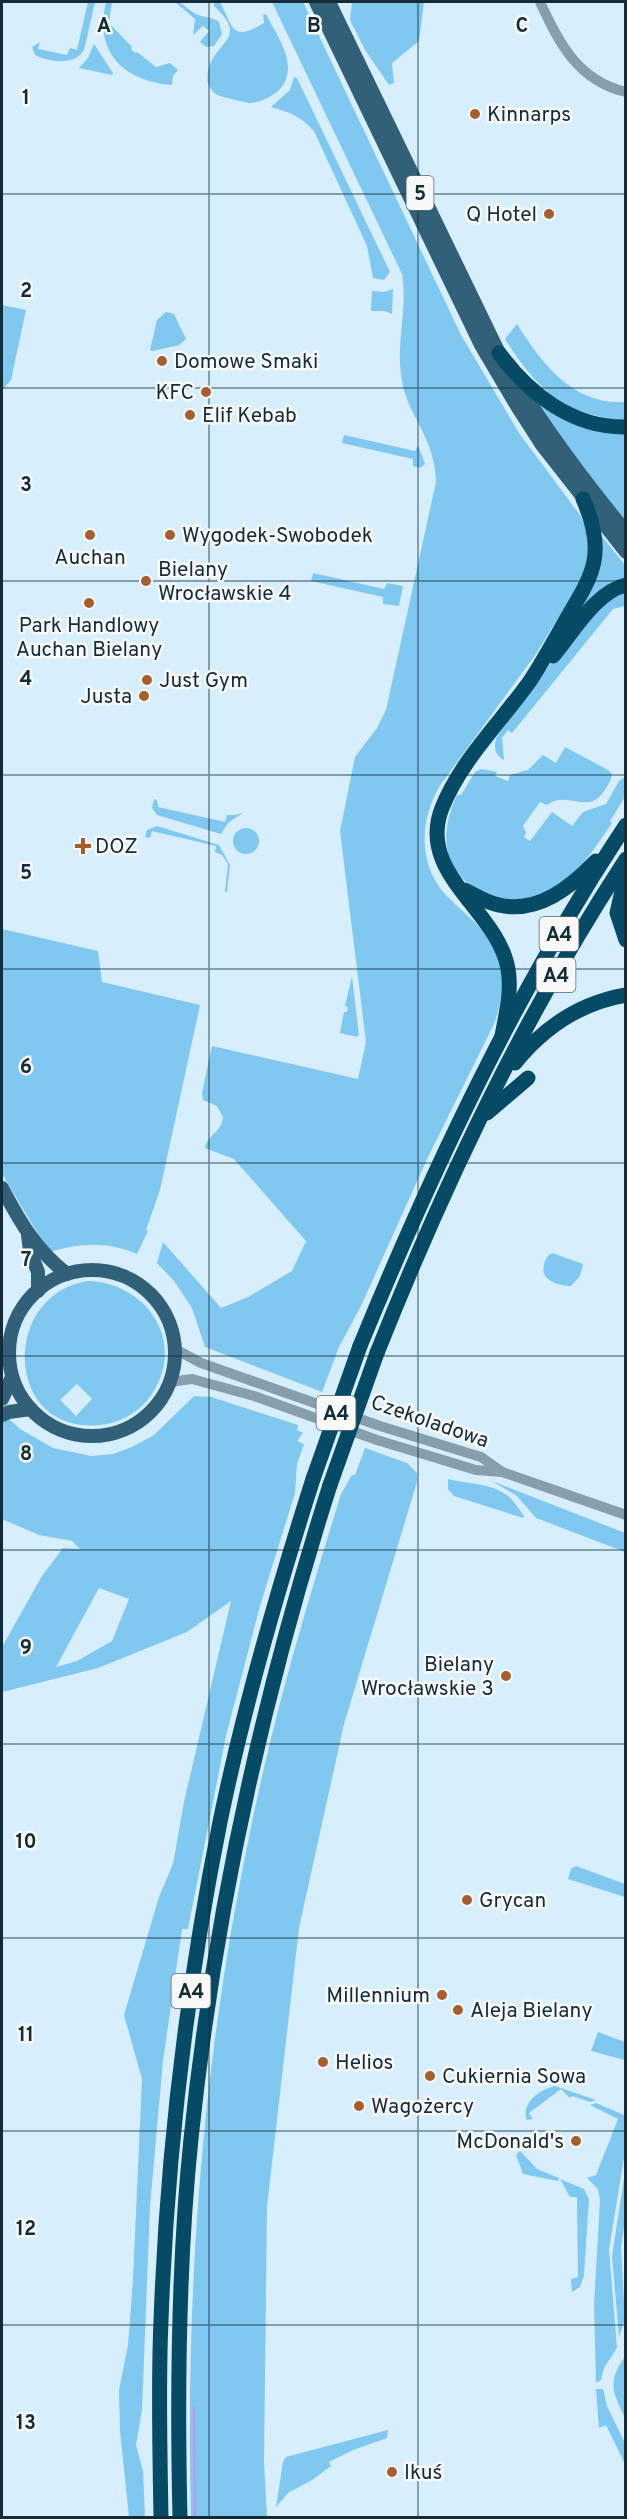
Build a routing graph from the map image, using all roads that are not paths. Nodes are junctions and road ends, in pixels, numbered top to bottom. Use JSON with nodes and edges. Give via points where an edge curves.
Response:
{"nodes":[{"id":1,"x":316,"y":2,"type":"edge"},
{"id":2,"x":329,"y":2,"type":"edge"},
{"id":3,"x":540,"y":2,"type":"edge"},
{"id":4,"x":626,"y":92,"type":"edge"},
{"id":5,"x":499,"y":353,"type":"junction"},
{"id":6,"x":626,"y":427,"type":"edge"},
{"id":7,"x":583,"y":499,"type":"junction"},
{"id":8,"x":626,"y":532,"type":"edge"},
{"id":9,"x":626,"y":552,"type":"edge"},
{"id":10,"x":626,"y":585,"type":"edge"},
{"id":11,"x":530,"y":680,"type":"junction"},
{"id":12,"x":623,"y":829,"type":"edge"},
{"id":13,"x":626,"y":859,"type":"edge"},
{"id":14,"x":626,"y":874,"type":"edge"},
{"id":15,"x":461,"y":889,"type":"junction"},
{"id":16,"x":626,"y":940,"type":"edge"},
{"id":17,"x":626,"y":995,"type":"edge"},
{"id":18,"x":502,"y":1036,"type":"junction"},
{"id":19,"x":528,"y":1078,"type":"dead end"},
{"id":20,"x":493,"y":1095,"type":"junction"},
{"id":21,"x":480,"y":1119,"type":"junction"},
{"id":22,"x":2,"y":1188,"type":"edge"},
{"id":23,"x":28,"y":1235,"type":"junction"},
{"id":24,"x":67,"y":1274,"type":"junction"},
{"id":25,"x":38,"y":1291,"type":"junction"},
{"id":26,"x":175,"y":1349,"type":"junction"},
{"id":27,"x":12,"y":1377,"type":"junction"},
{"id":28,"x":170,"y":1382,"type":"junction"},
{"id":29,"x":2,"y":1399,"type":"edge"},
{"id":30,"x":31,"y":1409,"type":"junction"},
{"id":31,"x":2,"y":1415,"type":"edge"},
{"id":32,"x":502,"y":1472,"type":"junction"},
{"id":33,"x":626,"y":1515,"type":"edge"},
{"id":34,"x":161,"y":2517,"type":"edge"},
{"id":35,"x":180,"y":2517,"type":"edge"}],
"edges":[{"from":1,"to":7,"type":"main road","number":"5","via":[[481,345],[528,425]]},
{"from":2,"to":5,"type":"main road","number":"5"},
{"from":3,"to":4,"type":"street","via":[[575,65],[596,81]]},
{"from":5,"to":6,"type":"highway","via":[[519,377],[559,410],[588,423]]},
{"from":5,"to":8,"type":"main road","number":"5","via":[[561,451]]},
{"from":7,"to":9,"type":"main road","number":"5"},
{"from":7,"to":11,"type":"highway","via":[[594,538],[594,561]]},
{"from":10,"to":11,"type":"highway","via":[[599,600]]},
{"from":11,"to":15,"type":"highway","via":[[474,755],[442,807],[439,852]]},
{"from":12,"to":15,"type":"highway","via":[[569,886],[533,904],[496,905]]},
{"from":12,"to":18,"type":"highway","number":"А4"},
{"from":13,"to":20,"type":"highway","number":"A4","via":[[559,970]]},
{"from":14,"to":16,"type":"highway","via":[[617,912]]},
{"from":15,"to":18,"type":"highway","via":[[495,933],[508,968],[509,999]]},
{"from":17,"to":20,"type":"highway","via":[[588,1005],[549,1027],[522,1054]]},
{"from":18,"to":34,"type":"highway","number":"A4","bridge":true,"via":[[439,1162],[360,1346],[313,1479],[251,1688],[230,1775],[182,2055],[167,2209],[161,2322]]},
{"from":19,"to":21,"type":"highway"},
{"from":20,"to":21,"type":"highway","number":"A4"},
{"from":21,"to":35,"type":"highway","number":"A4","bridge":true,"via":[[377,1353],[330,1485],[269,1692],[239,1825],[212,1968],[191,2140],[179,2354]]},
{"from":22,"to":23,"type":"main road"},
{"from":23,"to":24,"type":"main road"},
{"from":23,"to":25,"type":"main road","via":[[38,1270]]},
{"from":24,"to":25,"type":"main road"},
{"from":24,"to":26,"type":"main road","via":[[98,1271],[134,1281],[165,1314]]},
{"from":25,"to":27,"type":"main road","via":[[13,1328]]},
{"from":26,"to":28,"type":"main road"},
{"from":26,"to":32,"type":"street","name":"Czekoladowa","via":[[197,1361],[380,1426],[481,1457]]},
{"from":27,"to":29,"type":"main road"},
{"from":27,"to":30,"type":"main road"},
{"from":28,"to":30,"type":"main road","via":[[157,1405],[143,1419],[106,1435],[66,1432]]},
{"from":28,"to":32,"type":"street","name":"Czekoladowa","via":[[192,1379],[476,1470]]},
{"from":30,"to":31,"type":"main road"},
{"from":32,"to":33,"type":"street","name":"Czekoladowa"}]}
